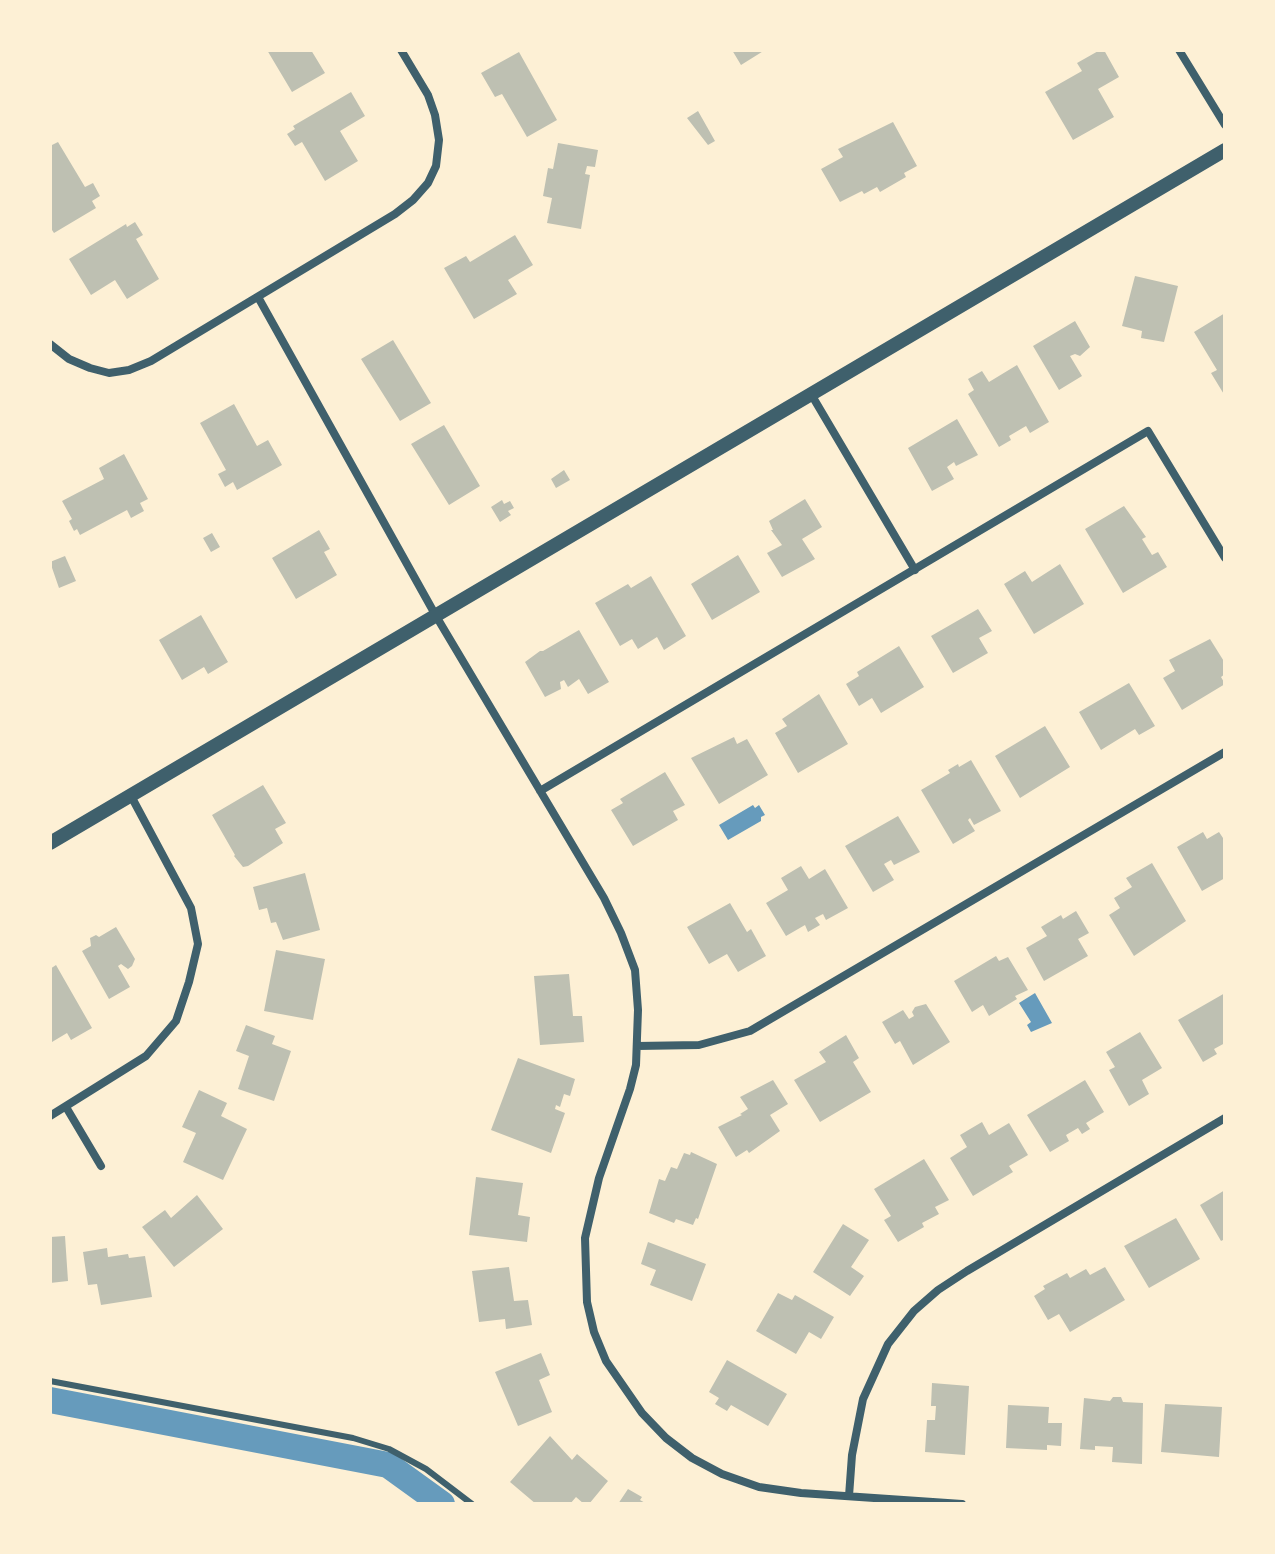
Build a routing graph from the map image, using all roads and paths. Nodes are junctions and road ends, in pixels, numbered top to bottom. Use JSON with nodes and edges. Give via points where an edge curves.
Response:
{"nodes":[{"id":1,"x":401,"y":50,"type":"edge"},
{"id":2,"x":1179,"y":50,"type":"edge"},
{"id":3,"x":1225,"y":125,"type":"edge"},
{"id":4,"x":1225,"y":150,"type":"edge"},
{"id":5,"x":258,"y":297,"type":"junction"},
{"id":6,"x":50,"y":344,"type":"edge"},
{"id":7,"x":811,"y":394,"type":"junction"},
{"id":8,"x":1225,"y":558,"type":"edge"},
{"id":9,"x":915,"y":570,"type":"junction"},
{"id":10,"x":436,"y":616,"type":"junction"},
{"id":11,"x":1225,"y":752,"type":"edge"},
{"id":12,"x":540,"y":791,"type":"junction"},
{"id":13,"x":131,"y":796,"type":"junction"},
{"id":14,"x":50,"y":843,"type":"edge"},
{"id":15,"x":637,"y":1046,"type":"junction"},
{"id":16,"x":66,"y":1107,"type":"junction"},
{"id":17,"x":50,"y":1116,"type":"edge"},
{"id":18,"x":1225,"y":1118,"type":"edge"},
{"id":19,"x":101,"y":1166,"type":"dead end"},
{"id":20,"x":50,"y":1381,"type":"edge"},
{"id":21,"x":849,"y":1496,"type":"junction"},
{"id":22,"x":472,"y":1504,"type":"edge"},
{"id":23,"x":962,"y":1504,"type":"edge"}],
"edges":[{"from":1,"to":5,"type":"street","via":[[435,115],[439,140],[428,183],[395,214]]},
{"from":2,"to":3,"type":"street"},
{"from":4,"to":7,"type":"street"},
{"from":5,"to":6,"type":"street","via":[[129,370],[109,373],[90,368]]},
{"from":5,"to":10,"type":"street"},
{"from":7,"to":9,"type":"street"},
{"from":7,"to":10,"type":"street"},
{"from":8,"to":9,"type":"street","via":[[1148,431]]},
{"from":9,"to":12,"type":"street"},
{"from":10,"to":12,"type":"street"},
{"from":10,"to":13,"type":"street"},
{"from":11,"to":15,"type":"street","via":[[750,1031],[699,1045]]},
{"from":12,"to":15,"type":"street","via":[[621,933],[635,970]]},
{"from":13,"to":14,"type":"street"},
{"from":13,"to":16,"type":"street","via":[[191,908],[198,944],[176,1021],[146,1056]]},
{"from":15,"to":21,"type":"street","via":[[630,1089],[585,1238],[587,1302],[606,1361],[666,1438],[712,1469],[759,1487]]},
{"from":16,"to":17,"type":"street"},
{"from":16,"to":19,"type":"street"},
{"from":18,"to":21,"type":"street","via":[[967,1271],[914,1311],[888,1344],[863,1399]]},
{"from":20,"to":22,"type":"lane","via":[[353,1438],[426,1469]]},
{"from":21,"to":23,"type":"street"}]}
